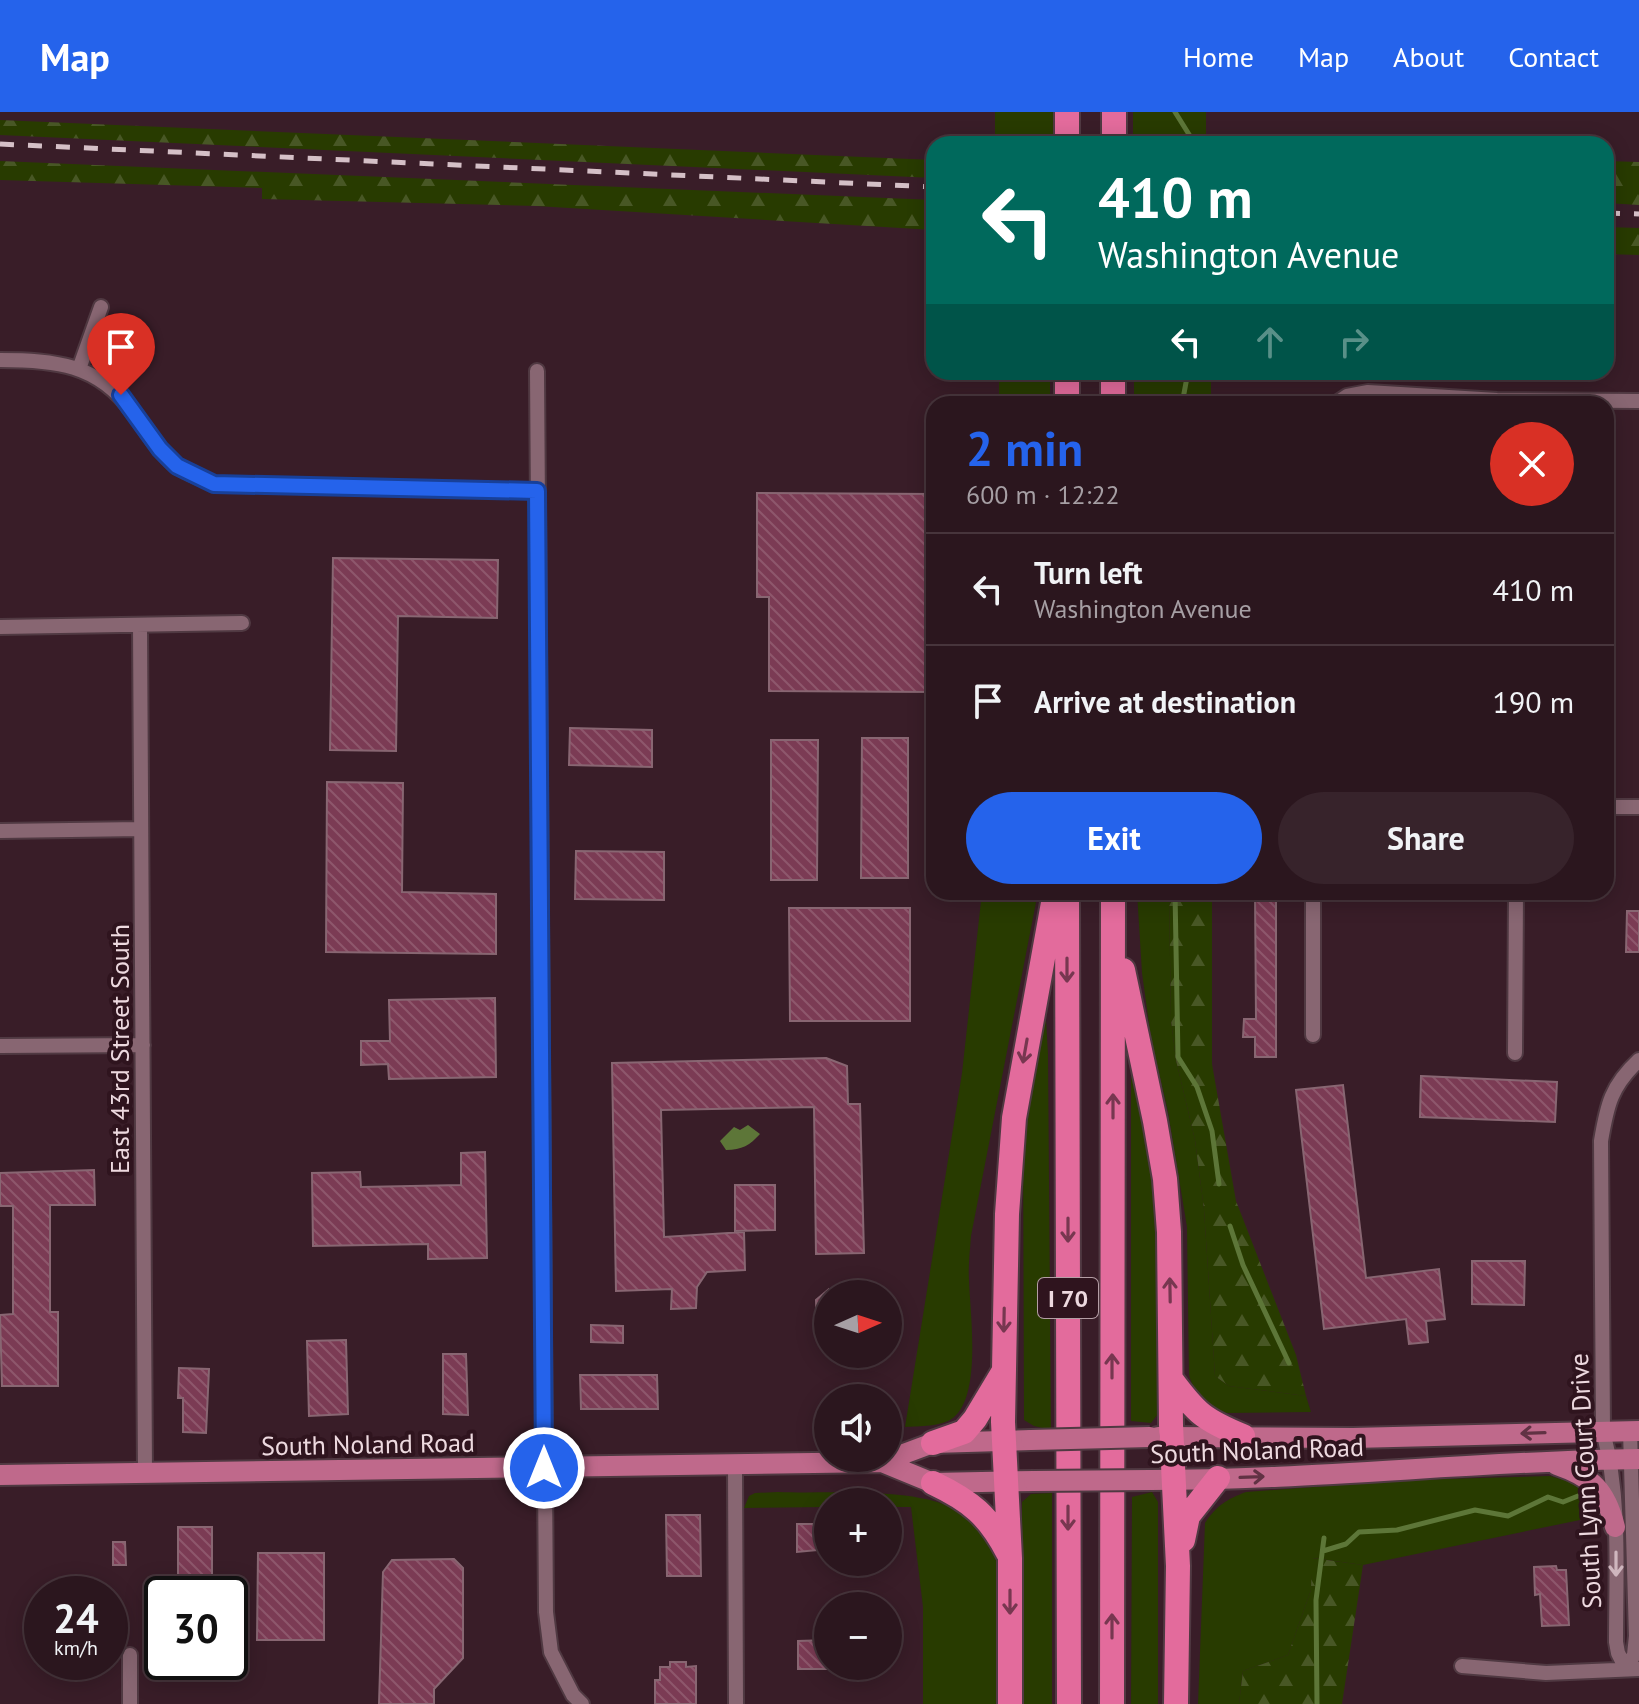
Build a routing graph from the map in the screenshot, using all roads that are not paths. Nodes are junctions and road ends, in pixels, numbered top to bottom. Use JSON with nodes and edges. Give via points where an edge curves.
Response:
{"nodes":[{"id":1,"x":1067,"y":112,"type":"edge"},
{"id":2,"x":1114,"y":112,"type":"edge"},
{"id":3,"x":1067,"y":136,"type":"edge"},
{"id":4,"x":1114,"y":136,"type":"edge"},
{"id":5,"x":101,"y":307,"type":"dead end"},
{"id":6,"x":0,"y":360,"type":"edge"},
{"id":7,"x":79,"y":369,"type":"junction"},
{"id":8,"x":537,"y":371,"type":"dead end"},
{"id":9,"x":1347,"y":396,"type":"edge"},
{"id":10,"x":1428,"y":396,"type":"edge"},
{"id":11,"x":1614,"y":401,"type":"edge"},
{"id":12,"x":1639,"y":401,"type":"edge"},
{"id":13,"x":537,"y":491,"type":"junction"},
{"id":14,"x":242,"y":623,"type":"dead end"},
{"id":15,"x":140,"y":625,"type":"junction"},
{"id":16,"x":0,"y":627,"type":"edge"},
{"id":17,"x":1614,"y":807,"type":"edge"},
{"id":18,"x":1639,"y":807,"type":"edge"},
{"id":19,"x":141,"y":829,"type":"junction"},
{"id":20,"x":0,"y":831,"type":"edge"},
{"id":21,"x":1053,"y":900,"type":"edge"},
{"id":22,"x":1067,"y":900,"type":"edge"},
{"id":23,"x":1113,"y":900,"type":"edge"},
{"id":24,"x":1313,"y":900,"type":"edge"},
{"id":25,"x":1516,"y":900,"type":"edge"},
{"id":26,"x":1113,"y":921,"type":"junction"},
{"id":27,"x":1313,"y":1035,"type":"dead end"},
{"id":28,"x":143,"y":1045,"type":"junction"},
{"id":29,"x":0,"y":1046,"type":"edge"},
{"id":30,"x":1515,"y":1053,"type":"dead end"},
{"id":31,"x":1639,"y":1060,"type":"edge"},
{"id":32,"x":1003,"y":1372,"type":"junction"},
{"id":33,"x":1171,"y":1379,"type":"junction"},
{"id":34,"x":1603,"y":1431,"type":"junction"},
{"id":35,"x":1635,"y":1431,"type":"edge"},
{"id":36,"x":1243,"y":1436,"type":"junction"},
{"id":37,"x":1161,"y":1437,"type":"junction"},
{"id":38,"x":1004,"y":1440,"type":"junction"},
{"id":39,"x":933,"y":1443,"type":"junction"},
{"id":40,"x":902,"y":1455,"type":"edge"},
{"id":41,"x":1627,"y":1459,"type":"edge"},
{"id":42,"x":1549,"y":1461,"type":"junction"},
{"id":43,"x":814,"y":1463,"type":"edge"},
{"id":44,"x":735,"y":1465,"type":"junction"},
{"id":45,"x":544,"y":1468,"type":"junction"},
{"id":46,"x":902,"y":1470,"type":"edge"},
{"id":47,"x":145,"y":1473,"type":"junction"},
{"id":48,"x":0,"y":1475,"type":"edge"},
{"id":49,"x":1218,"y":1478,"type":"junction"},
{"id":50,"x":1174,"y":1480,"type":"junction"},
{"id":51,"x":933,"y":1483,"type":"junction"},
{"id":52,"x":1006,"y":1483,"type":"junction"},
{"id":53,"x":1615,"y":1527,"type":"junction"},
{"id":54,"x":1010,"y":1558,"type":"junction"},
{"id":55,"x":1178,"y":1566,"type":"junction"},
{"id":56,"x":130,"y":1655,"type":"dead end"},
{"id":57,"x":1462,"y":1666,"type":"dead end"},
{"id":58,"x":1632,"y":1669,"type":"edge"},
{"id":59,"x":130,"y":1704,"type":"edge"},
{"id":60,"x":582,"y":1704,"type":"edge"},
{"id":61,"x":736,"y":1704,"type":"edge"},
{"id":62,"x":1010,"y":1704,"type":"edge"},
{"id":63,"x":1069,"y":1704,"type":"edge"},
{"id":64,"x":1112,"y":1704,"type":"edge"},
{"id":65,"x":1176,"y":1704,"type":"edge"}],
"edges":[{"from":1,"to":3,"type":"highway"},
{"from":2,"to":4,"type":"highway"},
{"from":5,"to":7,"type":"street"},
{"from":6,"to":7,"type":"street","via":[[57,362]]},
{"from":7,"to":13,"type":"street","via":[[121,395],[177,466],[214,484]]},
{"from":8,"to":13,"type":"street"},
{"from":9,"to":10,"type":"street"},
{"from":11,"to":12,"type":"street"},
{"from":13,"to":45,"type":"street"},
{"from":14,"to":15,"type":"street"},
{"from":15,"to":16,"type":"street"},
{"from":15,"to":19,"type":"street","name":"East 43rd Street South"},
{"from":17,"to":18,"type":"street"},
{"from":19,"to":20,"type":"street"},
{"from":19,"to":28,"type":"street","name":"East 43rd Street South"},
{"from":21,"to":32,"type":"highway","one_way":true,"via":[[1014,1118]]},
{"from":22,"to":63,"type":"highway","number":"I 70","one_way":true},
{"from":23,"to":26,"type":"highway","number":"I 70"},
{"from":24,"to":27,"type":"street"},
{"from":25,"to":30,"type":"street"},
{"from":33,"to":26,"type":"highway","one_way":true,"via":[[1165,1179]]},
{"from":64,"to":26,"type":"highway","number":"I 70","one_way":true},
{"from":28,"to":29,"type":"street"},
{"from":28,"to":47,"type":"street","name":"East 43rd Street South"},
{"from":31,"to":34,"type":"street","name":"South Lynn Court Drive","via":[[1608,1099],[1601,1141]]},
{"from":32,"to":38,"type":"highway"},
{"from":32,"to":39,"type":"highway","via":[[964,1432]]},
{"from":33,"to":36,"type":"highway","via":[[1192,1408],[1211,1423]]},
{"from":33,"to":37,"type":"highway"},
{"from":34,"to":35,"type":"main road","name":"South Noland Road"},
{"from":34,"to":36,"type":"main road","name":"South Noland Road","one_way":true},
{"from":34,"to":41,"type":"street","name":"South Lynn Court Drive"},
{"from":35,"to":41,"type":"street","name":"South Lynn Court Drive"},
{"from":36,"to":37,"type":"main road","name":"South Noland Road"},
{"from":37,"to":38,"type":"main road","name":"South Noland Road","bridge":true},
{"from":37,"to":50,"type":"highway"},
{"from":38,"to":39,"type":"main road","name":"South Noland Road"},
{"from":38,"to":52,"type":"highway"},
{"from":39,"to":40,"type":"main road","name":"South Noland Road"},
{"from":41,"to":42,"type":"main road","name":"South Noland Road"},
{"from":41,"to":53,"type":"street","name":"South Lynn Court Drive"},
{"from":41,"to":58,"type":"street","name":"South Lynn Court Drive","via":[[1636,1636]]},
{"from":49,"to":42,"type":"main road","name":"South Noland Road","one_way":true},
{"from":42,"to":53,"type":"main road","via":[[1595,1483]]},
{"from":43,"to":44,"type":"main road","name":"South Noland Road"},
{"from":44,"to":45,"type":"main road","name":"South Noland Road"},
{"from":44,"to":61,"type":"street"},
{"from":45,"to":47,"type":"main road","name":"South Noland Road"},
{"from":45,"to":60,"type":"street","via":[[551,1652]]},
{"from":46,"to":51,"type":"main road","name":"South Noland Road"},
{"from":47,"to":48,"type":"main road","name":"South Noland Road"},
{"from":49,"to":50,"type":"main road","name":"South Noland Road"},
{"from":49,"to":55,"type":"highway","via":[[1188,1516]]},
{"from":50,"to":52,"type":"main road","name":"South Noland Road","bridge":true},
{"from":50,"to":55,"type":"highway"},
{"from":51,"to":52,"type":"main road","name":"South Noland Road"},
{"from":51,"to":54,"type":"highway","via":[[975,1506]]},
{"from":52,"to":54,"type":"highway"},
{"from":53,"to":58,"type":"street","name":"South Lynn Court Drive","one_way":true,"via":[[1616,1642]]},
{"from":54,"to":62,"type":"highway","one_way":true},
{"from":55,"to":65,"type":"highway"},
{"from":56,"to":59,"type":"street"},
{"from":57,"to":58,"type":"street","via":[[1546,1673]]}]}
